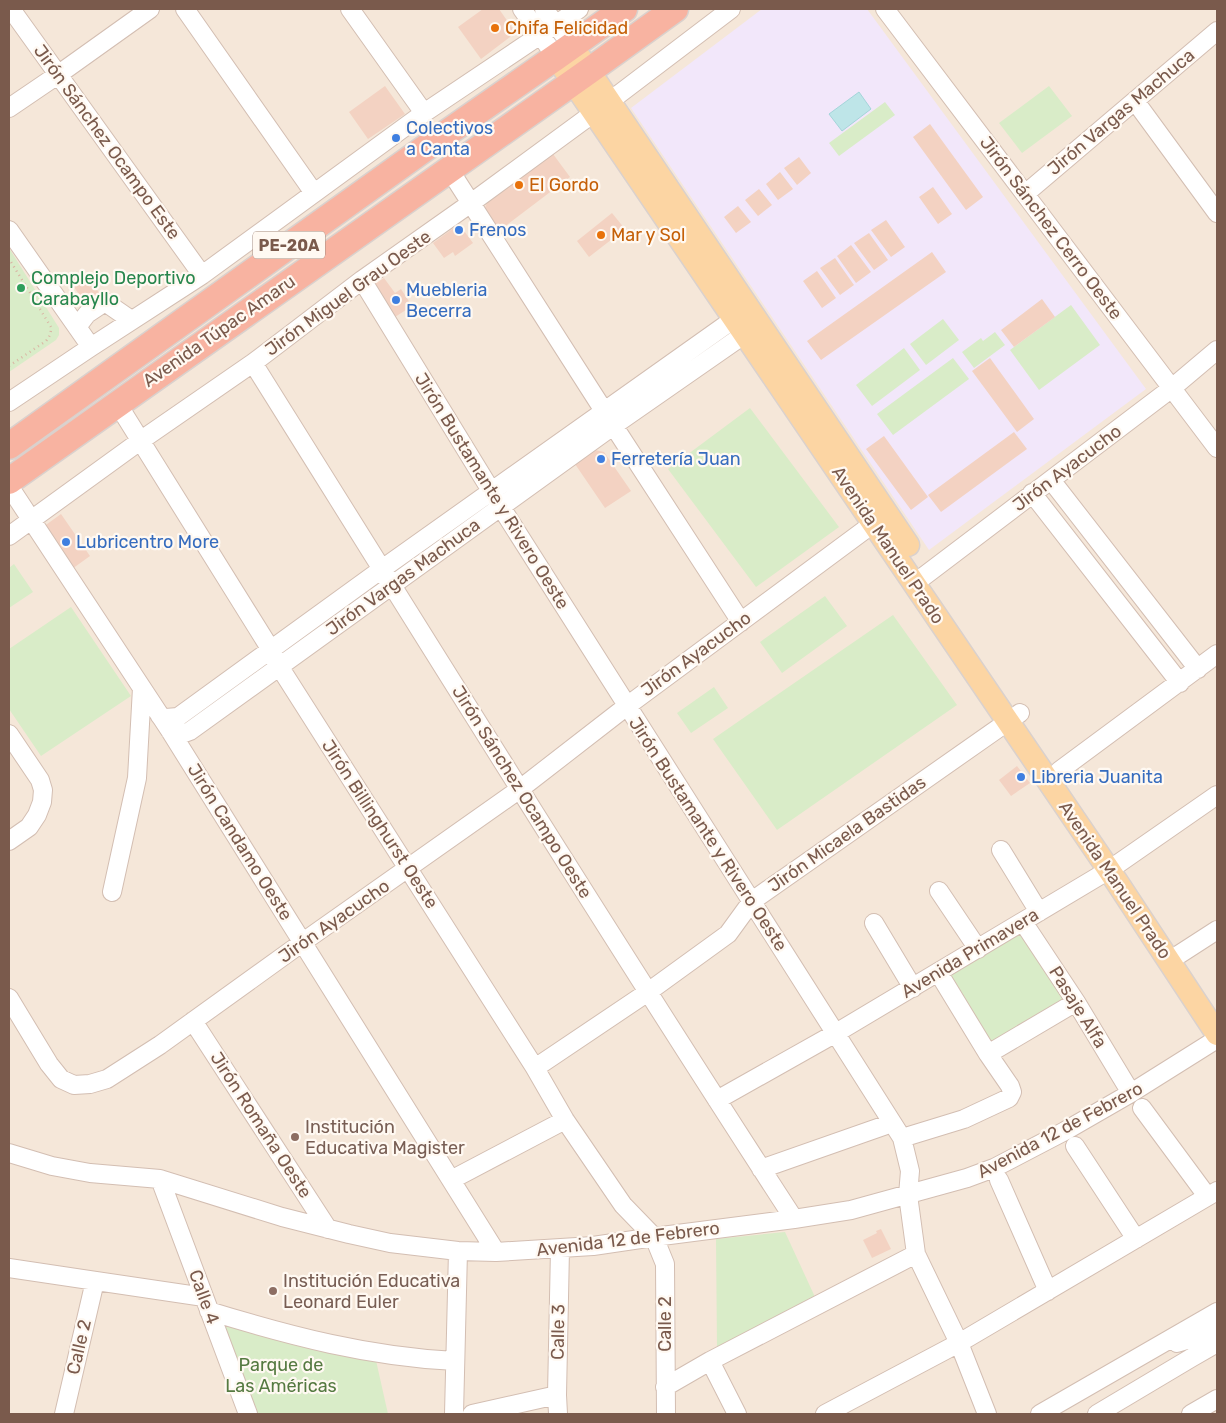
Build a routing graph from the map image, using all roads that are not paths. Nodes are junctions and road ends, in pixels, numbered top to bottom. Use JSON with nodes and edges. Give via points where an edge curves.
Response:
{"nodes":[{"id":1,"x":11,"y":9,"type":"edge"},
{"id":2,"x":150,"y":9,"type":"edge"},
{"id":3,"x":185,"y":9,"type":"edge"},
{"id":4,"x":350,"y":9,"type":"edge"},
{"id":5,"x":522,"y":9,"type":"edge"},
{"id":6,"x":544,"y":9,"type":"edge"},
{"id":7,"x":579,"y":9,"type":"edge"},
{"id":8,"x":624,"y":9,"type":"edge"},
{"id":9,"x":674,"y":9,"type":"edge"},
{"id":10,"x":731,"y":9,"type":"edge"},
{"id":11,"x":886,"y":9,"type":"edge"},
{"id":12,"x":556,"y":25,"type":"junction"},
{"id":13,"x":1217,"y":31,"type":"edge"},
{"id":14,"x":541,"y":35,"type":"junction"},
{"id":15,"x":564,"y":52,"type":"junction"},
{"id":16,"x":59,"y":74,"type":"junction"},
{"id":17,"x":581,"y":76,"type":"junction"},
{"id":18,"x":1135,"y":101,"type":"junction"},
{"id":19,"x":602,"y":107,"type":"junction"},
{"id":20,"x":9,"y":108,"type":"edge"},
{"id":21,"x":424,"y":113,"type":"junction"},
{"id":22,"x":449,"y":169,"type":"junction"},
{"id":23,"x":314,"y":193,"type":"junction"},
{"id":24,"x":1025,"y":194,"type":"junction"},
{"id":25,"x":470,"y":203,"type":"junction"},
{"id":26,"x":1217,"y":213,"type":"edge"},
{"id":27,"x":9,"y":230,"type":"edge"},
{"id":28,"x":202,"y":275,"type":"junction"},
{"id":29,"x":362,"y":280,"type":"junction"},
{"id":30,"x":131,"y":320,"type":"junction"},
{"id":31,"x":747,"y":321,"type":"junction"},
{"id":32,"x":78,"y":327,"type":"junction"},
{"id":33,"x":91,"y":346,"type":"junction"},
{"id":34,"x":1217,"y":350,"type":"edge"},
{"id":35,"x":253,"y":363,"type":"junction"},
{"id":36,"x":1172,"y":388,"type":"junction"},
{"id":37,"x":9,"y":402,"type":"edge"},
{"id":38,"x":117,"y":403,"type":"junction"},
{"id":39,"x":608,"y":419,"type":"junction"},
{"id":40,"x":140,"y":440,"type":"junction"},
{"id":41,"x":9,"y":446,"type":"edge"},
{"id":42,"x":1217,"y":448,"type":"edge"},
{"id":43,"x":1051,"y":480,"type":"junction"},
{"id":44,"x":9,"y":481,"type":"edge"},
{"id":45,"x":9,"y":486,"type":"edge"},
{"id":46,"x":492,"y":491,"type":"junction"},
{"id":47,"x":1032,"y":493,"type":"junction"},
{"id":48,"x":501,"y":507,"type":"junction"},
{"id":49,"x":31,"y":520,"type":"junction"},
{"id":50,"x":874,"y":523,"type":"junction"},
{"id":51,"x":9,"y":536,"type":"edge"},
{"id":52,"x":382,"y":570,"type":"junction"},
{"id":53,"x":921,"y":579,"type":"junction"},
{"id":54,"x":392,"y":585,"type":"junction"},
{"id":55,"x":741,"y":622,"type":"junction"},
{"id":56,"x":271,"y":650,"type":"junction"},
{"id":57,"x":1217,"y":654,"type":"edge"},
{"id":58,"x":279,"y":666,"type":"junction"},
{"id":59,"x":1198,"y":669,"type":"junction"},
{"id":60,"x":1180,"y":683,"type":"junction"},
{"id":61,"x":142,"y":688,"type":"junction"},
{"id":62,"x":627,"y":706,"type":"junction"},
{"id":63,"x":1014,"y":717,"type":"junction"},
{"id":64,"x":165,"y":722,"type":"junction"},
{"id":65,"x":9,"y":734,"type":"edge"},
{"id":66,"x":1059,"y":771,"type":"junction"},
{"id":67,"x":520,"y":790,"type":"junction"},
{"id":68,"x":1217,"y":795,"type":"edge"},
{"id":69,"x":9,"y":841,"type":"edge"},
{"id":70,"x":1002,"y":850,"type":"dead end"},
{"id":71,"x":1115,"y":866,"type":"junction"},
{"id":72,"x":408,"y":868,"type":"junction"},
{"id":73,"x":939,"y":891,"type":"dead end"},
{"id":74,"x":112,"y":892,"type":"dead end"},
{"id":75,"x":752,"y":901,"type":"junction"},
{"id":76,"x":1040,"y":912,"type":"junction"},
{"id":77,"x":1023,"y":922,"type":"junction"},
{"id":78,"x":874,"y":923,"type":"dead end"},
{"id":79,"x":1217,"y":930,"type":"edge"},
{"id":80,"x":303,"y":942,"type":"junction"},
{"id":81,"x":978,"y":949,"type":"junction"},
{"id":82,"x":1175,"y":957,"type":"junction"},
{"id":83,"x":938,"y":972,"type":"junction"},
{"id":84,"x":913,"y":988,"type":"junction"},
{"id":85,"x":648,"y":992,"type":"junction"},
{"id":86,"x":9,"y":998,"type":"edge"},
{"id":87,"x":1076,"y":1002,"type":"junction"},
{"id":88,"x":1217,"y":1007,"type":"edge"},
{"id":89,"x":193,"y":1021,"type":"junction"},
{"id":90,"x":836,"y":1033,"type":"junction"},
{"id":91,"x":1217,"y":1034,"type":"edge"},
{"id":92,"x":1217,"y":1039,"type":"edge"},
{"id":93,"x":988,"y":1054,"type":"junction"},
{"id":94,"x":535,"y":1068,"type":"junction"},
{"id":95,"x":1131,"y":1093,"type":"junction"},
{"id":96,"x":717,"y":1100,"type":"junction"},
{"id":97,"x":1142,"y":1108,"type":"dead end"},
{"id":98,"x":565,"y":1120,"type":"junction"},
{"id":99,"x":892,"y":1123,"type":"junction"},
{"id":100,"x":902,"y":1138,"type":"junction"},
{"id":101,"x":1075,"y":1146,"type":"dead end"},
{"id":102,"x":10,"y":1159,"type":"edge"},
{"id":103,"x":761,"y":1169,"type":"junction"},
{"id":104,"x":160,"y":1179,"type":"junction"},
{"id":105,"x":451,"y":1180,"type":"junction"},
{"id":106,"x":999,"y":1180,"type":"dead end"},
{"id":107,"x":1212,"y":1193,"type":"edge"},
{"id":108,"x":908,"y":1195,"type":"junction"},
{"id":109,"x":794,"y":1219,"type":"junction"},
{"id":110,"x":328,"y":1229,"type":"junction"},
{"id":111,"x":654,"y":1236,"type":"junction"},
{"id":112,"x":1136,"y":1239,"type":"junction"},
{"id":113,"x":560,"y":1249,"type":"junction"},
{"id":114,"x":458,"y":1250,"type":"junction"},
{"id":115,"x":496,"y":1252,"type":"junction"},
{"id":116,"x":916,"y":1254,"type":"junction"},
{"id":117,"x":9,"y":1268,"type":"edge"},
{"id":118,"x":95,"y":1281,"type":"junction"},
{"id":119,"x":1048,"y":1291,"type":"junction"},
{"id":120,"x":207,"y":1304,"type":"junction"},
{"id":121,"x":1217,"y":1312,"type":"edge"},
{"id":122,"x":1217,"y":1331,"type":"edge"},
{"id":123,"x":959,"y":1343,"type":"junction"},
{"id":124,"x":1217,"y":1343,"type":"edge"},
{"id":125,"x":1151,"y":1350,"type":"junction"},
{"id":126,"x":455,"y":1361,"type":"junction"},
{"id":127,"x":710,"y":1361,"type":"junction"},
{"id":128,"x":665,"y":1387,"type":"junction"},
{"id":129,"x":557,"y":1395,"type":"junction"},
{"id":130,"x":1217,"y":1399,"type":"edge"},
{"id":131,"x":64,"y":1414,"type":"edge"},
{"id":132,"x":248,"y":1414,"type":"edge"},
{"id":133,"x":454,"y":1414,"type":"edge"},
{"id":134,"x":472,"y":1414,"type":"edge"},
{"id":135,"x":558,"y":1414,"type":"edge"},
{"id":136,"x":666,"y":1414,"type":"edge"},
{"id":137,"x":737,"y":1414,"type":"edge"},
{"id":138,"x":825,"y":1414,"type":"edge"},
{"id":139,"x":987,"y":1414,"type":"edge"},
{"id":140,"x":1040,"y":1414,"type":"edge"},
{"id":141,"x":1097,"y":1414,"type":"edge"},
{"id":142,"x":1191,"y":1414,"type":"edge"}],
"edges":[{"from":1,"to":16,"type":"street","name":"Jirón Sánchez Ocampo Este"},
{"from":2,"to":16,"type":"street"},
{"from":3,"to":23,"type":"street"},
{"from":4,"to":21,"type":"street"},
{"from":5,"to":14,"type":"street"},
{"from":6,"to":12,"type":"street"},
{"from":7,"to":12,"type":"street"},
{"from":8,"to":15,"type":"highway","name":"Avenida Túpac Amaru","number":"PE-20A"},
{"from":9,"to":17,"type":"highway","name":"Avenida Túpac Amaru","number":"PE-20A"},
{"from":10,"to":19,"type":"street","name":"Jirón Miguel Grau Oeste"},
{"from":11,"to":24,"type":"street","name":"Jirón Sánchez Cerro Oeste"},
{"from":12,"to":14,"type":"street"},
{"from":12,"to":15,"type":"street"},
{"from":13,"to":18,"type":"street","name":"Jirón Vargas Machuca"},
{"from":14,"to":15,"type":"street"},
{"from":14,"to":21,"type":"street"},
{"from":15,"to":17,"type":"main road","name":"Avenida Manuel Prado"},
{"from":15,"to":41,"type":"highway","name":"Avenida Túpac Amaru","number":"PE-20A"},
{"from":16,"to":20,"type":"street"},
{"from":16,"to":28,"type":"street","name":"Jirón Sánchez Ocampo Este"},
{"from":17,"to":19,"type":"main road","name":"Avenida Manuel Prado"},
{"from":17,"to":22,"type":"highway","name":"Avenida Túpac Amaru","number":"PE-20A"},
{"from":18,"to":24,"type":"street","name":"Jirón Vargas Machuca"},
{"from":18,"to":26,"type":"street"},
{"from":19,"to":25,"type":"street","name":"Jirón Miguel Grau Oeste"},
{"from":19,"to":31,"type":"main road","name":"Avenida Manuel Prado"},
{"from":21,"to":23,"type":"street"},
{"from":22,"to":25,"type":"street"},
{"from":22,"to":38,"type":"highway","name":"Avenida Túpac Amaru","number":"PE-20A"},
{"from":23,"to":28,"type":"street"},
{"from":24,"to":36,"type":"street","name":"Jirón Sánchez Cerro Oeste"},
{"from":25,"to":29,"type":"street","name":"Jirón Miguel Grau Oeste"},
{"from":25,"to":39,"type":"street"},
{"from":27,"to":32,"type":"street"},
{"from":28,"to":30,"type":"street"},
{"from":29,"to":35,"type":"street","name":"Jirón Miguel Grau Oeste"},
{"from":29,"to":46,"type":"street","name":"Jirón Bustamante y Rivero Oeste"},
{"from":30,"to":32,"type":"street","via":[[105,302],[87,314]]},
{"from":30,"to":33,"type":"street"},
{"from":31,"to":39,"type":"street","name":"Jirón Vargas Machuca"},
{"from":31,"to":50,"type":"main road","name":"Avenida Manuel Prado"},
{"from":31,"to":53,"type":"main road","name":"Avenida Manuel Prado"},
{"from":32,"to":33,"type":"street"},
{"from":33,"to":37,"type":"street"},
{"from":34,"to":36,"type":"street","name":"Jirón Ayacucho"},
{"from":35,"to":40,"type":"street","name":"Jirón Miguel Grau Oeste"},
{"from":35,"to":52,"type":"street","name":"Jirón Sánchez Ocampo Oeste"},
{"from":36,"to":42,"type":"street","name":"Jirón Sánchez Cerro Oeste"},
{"from":36,"to":43,"type":"street","name":"Jirón Ayacucho"},
{"from":38,"to":40,"type":"street","name":"Jirón Billinghurst Oeste"},
{"from":38,"to":44,"type":"highway","name":"Avenida Túpac Amaru","number":"PE-20A"},
{"from":39,"to":46,"type":"street","name":"Jirón Vargas Machuca"},
{"from":39,"to":48,"type":"street","name":"Jirón Vargas Machuca"},
{"from":39,"to":55,"type":"street"},
{"from":40,"to":49,"type":"street","name":"Jirón Miguel Grau Oeste"},
{"from":40,"to":56,"type":"street","name":"Jirón Billinghurst Oeste"},
{"from":43,"to":47,"type":"street","name":"Jirón Ayacucho"},
{"from":43,"to":59,"type":"street"},
{"from":45,"to":49,"type":"street","name":"Jirón Candamo Oeste"},
{"from":46,"to":48,"type":"street","name":"Jirón Bustamante y Rivero Oeste"},
{"from":46,"to":52,"type":"street","name":"Jirón Vargas Machuca"},
{"from":47,"to":53,"type":"street","name":"Jirón Ayacucho"},
{"from":47,"to":60,"type":"street"},
{"from":48,"to":54,"type":"street","name":"Jirón Vargas Machuca"},
{"from":48,"to":62,"type":"street","name":"Jirón Bustamante y Rivero Oeste"},
{"from":49,"to":51,"type":"street","name":"Jirón Miguel Grau Oeste"},
{"from":49,"to":61,"type":"street","name":"Jirón Candamo Oeste"},
{"from":50,"to":53,"type":"main road","name":"Avenida Manuel Prado"},
{"from":50,"to":55,"type":"street","name":"Jirón Ayacucho"},
{"from":52,"to":54,"type":"street","name":"Jirón Sánchez Ocampo Oeste"},
{"from":52,"to":56,"type":"street","name":"Jirón Vargas Machuca"},
{"from":53,"to":63,"type":"main road","name":"Avenida Manuel Prado"},
{"from":54,"to":58,"type":"street","name":"Jirón Vargas Machuca"},
{"from":54,"to":67,"type":"street","name":"Jirón Sánchez Ocampo Oeste"},
{"from":55,"to":62,"type":"street","name":"Jirón Ayacucho"},
{"from":56,"to":58,"type":"street","name":"Jirón Billinghurst Oeste"},
{"from":56,"to":64,"type":"street","name":"Jirón Vargas Machuca","via":[[178,717],[166,718]]},
{"from":57,"to":59,"type":"street"},
{"from":58,"to":64,"type":"street","name":"Jirón Vargas Machuca","via":[[184,734],[177,733]]},
{"from":58,"to":72,"type":"street","name":"Jirón Billinghurst Oeste"},
{"from":59,"to":60,"type":"street"},
{"from":60,"to":66,"type":"street"},
{"from":61,"to":64,"type":"street","name":"Jirón Candamo Oeste"},
{"from":61,"to":74,"type":"street","via":[[137,778]]},
{"from":62,"to":67,"type":"street","name":"Jirón Ayacucho"},
{"from":62,"to":75,"type":"street","name":"Jirón Bustamante y Rivero Oeste"},
{"from":63,"to":66,"type":"main road","name":"Avenida Manuel Prado"},
{"from":63,"to":71,"type":"main road","name":"Avenida Manuel Prado"},
{"from":63,"to":75,"type":"street","name":"Jirón Micaela Bastidas"},
{"from":64,"to":80,"type":"street","name":"Jirón Candamo Oeste"},
{"from":65,"to":69,"type":"street","via":[[40,780],[42,790],[42,802],[29,827]]},
{"from":66,"to":71,"type":"main road","name":"Avenida Manuel Prado"},
{"from":67,"to":72,"type":"street","name":"Jirón Ayacucho"},
{"from":67,"to":85,"type":"street","name":"Jirón Sánchez Ocampo Oeste"},
{"from":68,"to":71,"type":"street","name":"Avenida Primavera"},
{"from":70,"to":76,"type":"street"},
{"from":71,"to":76,"type":"street","name":"Avenida Primavera"},
{"from":71,"to":82,"type":"main road","name":"Avenida Manuel Prado"},
{"from":72,"to":80,"type":"street","name":"Jirón Ayacucho"},
{"from":72,"to":94,"type":"street","name":"Jirón Billinghurst Oeste"},
{"from":73,"to":81,"type":"street"},
{"from":75,"to":85,"type":"street","name":"Jirón Micaela Bastidas","via":[[728,934]]},
{"from":75,"to":90,"type":"street","name":"Jirón Bustamante y Rivero Oeste"},
{"from":76,"to":77,"type":"street","name":"Avenida Primavera"},
{"from":77,"to":81,"type":"street","name":"Avenida Primavera"},
{"from":77,"to":87,"type":"street","name":"Pasaje Alfa"},
{"from":78,"to":84,"type":"street"},
{"from":79,"to":82,"type":"street"},
{"from":80,"to":89,"type":"street","name":"Jirón Ayacucho"},
{"from":80,"to":105,"type":"street","name":"Jirón Candamo Oeste"},
{"from":81,"to":83,"type":"street","name":"Avenida Primavera"},
{"from":82,"to":88,"type":"main road","name":"Avenida Manuel Prado"},
{"from":82,"to":91,"type":"main road","name":"Avenida Manuel Prado"},
{"from":83,"to":84,"type":"street","name":"Avenida Primavera"},
{"from":83,"to":93,"type":"street"},
{"from":84,"to":90,"type":"street","name":"Avenida Primavera"},
{"from":85,"to":94,"type":"street","name":"Jirón Micaela Bastidas"},
{"from":85,"to":96,"type":"street","name":"Jirón Sánchez Ocampo Oeste"},
{"from":86,"to":89,"type":"street","name":"Jirón Ayacucho","via":[[49,1064],[61,1079],[74,1084],[107,1079]]},
{"from":87,"to":93,"type":"street"},
{"from":87,"to":95,"type":"street","name":"Pasaje Alfa"},
{"from":89,"to":110,"type":"street","name":"Jirón Romaña Oeste"},
{"from":90,"to":96,"type":"street","name":"Avenida Primavera"},
{"from":90,"to":99,"type":"street","name":"Jirón Bustamante y Rivero Oeste"},
{"from":92,"to":95,"type":"street","name":"Avenida 12 de Febrero"},
{"from":93,"to":100,"type":"street","via":[[1010,1086],[1009,1098],[964,1120]]},
{"from":94,"to":98,"type":"street","name":"Jirón Billinghurst Oeste"},
{"from":95,"to":108,"type":"street","name":"Avenida 12 de Febrero","via":[[994,1168]]},
{"from":96,"to":103,"type":"street","name":"Jirón Sánchez Ocampo Oeste"},
{"from":97,"to":107,"type":"street"},
{"from":98,"to":105,"type":"street"},
{"from":98,"to":111,"type":"street","name":"Jirón Billinghurst Oeste","via":[[623,1205]]},
{"from":99,"to":100,"type":"street","name":"Jirón Bustamante y Rivero Oeste"},
{"from":99,"to":103,"type":"street"},
{"from":100,"to":108,"type":"street","name":"Jirón Bustamante y Rivero Oeste","via":[[910,1171]]},
{"from":101,"to":112,"type":"street"},
{"from":102,"to":104,"type":"street","name":"Avenida 12 de Febrero","via":[[90,1173]]},
{"from":103,"to":109,"type":"street","name":"Jirón Sánchez Ocampo Oeste"},
{"from":104,"to":110,"type":"street","name":"Avenida 12 de Febrero"},
{"from":104,"to":120,"type":"street","name":"Calle 4"},
{"from":105,"to":115,"type":"street","name":"Jirón Candamo Oeste"},
{"from":106,"to":119,"type":"street"},
{"from":107,"to":112,"type":"street"},
{"from":108,"to":109,"type":"street","name":"Avenida 12 de Febrero","via":[[851,1210]]},
{"from":108,"to":116,"type":"street","name":"Jirón Bustamante y Rivero Oeste"},
{"from":109,"to":111,"type":"street","name":"Avenida 12 de Febrero"},
{"from":110,"to":114,"type":"street","name":"Avenida 12 de Febrero","via":[[390,1243]]},
{"from":111,"to":113,"type":"street","name":"Avenida 12 de Febrero"},
{"from":111,"to":128,"type":"street","name":"Calle 2","via":[[665,1264]]},
{"from":112,"to":119,"type":"street"},
{"from":113,"to":115,"type":"street","name":"Avenida 12 de Febrero"},
{"from":113,"to":129,"type":"street","name":"Calle 3"},
{"from":114,"to":115,"type":"street","name":"Avenida 12 de Febrero"},
{"from":114,"to":126,"type":"street"},
{"from":116,"to":123,"type":"street","name":"Jirón Bustamante y Rivero Oeste"},
{"from":116,"to":127,"type":"street"},
{"from":117,"to":118,"type":"street"},
{"from":118,"to":120,"type":"street"},
{"from":118,"to":131,"type":"street","name":"Calle 2"},
{"from":119,"to":123,"type":"street"},
{"from":120,"to":126,"type":"street","via":[[286,1334],[334,1346]]},
{"from":120,"to":132,"type":"street","name":"Calle 4"},
{"from":121,"to":125,"type":"street"},
{"from":122,"to":125,"type":"street"},
{"from":123,"to":138,"type":"street"},
{"from":123,"to":139,"type":"street","name":"Jirón Bustamante y Rivero Oeste"},
{"from":124,"to":141,"type":"street"},
{"from":125,"to":140,"type":"street"},
{"from":126,"to":133,"type":"street"},
{"from":127,"to":128,"type":"street"},
{"from":127,"to":137,"type":"street"},
{"from":128,"to":136,"type":"street","name":"Calle 2"},
{"from":129,"to":134,"type":"street"},
{"from":129,"to":135,"type":"street","name":"Calle 3"},
{"from":130,"to":142,"type":"street"}]}
